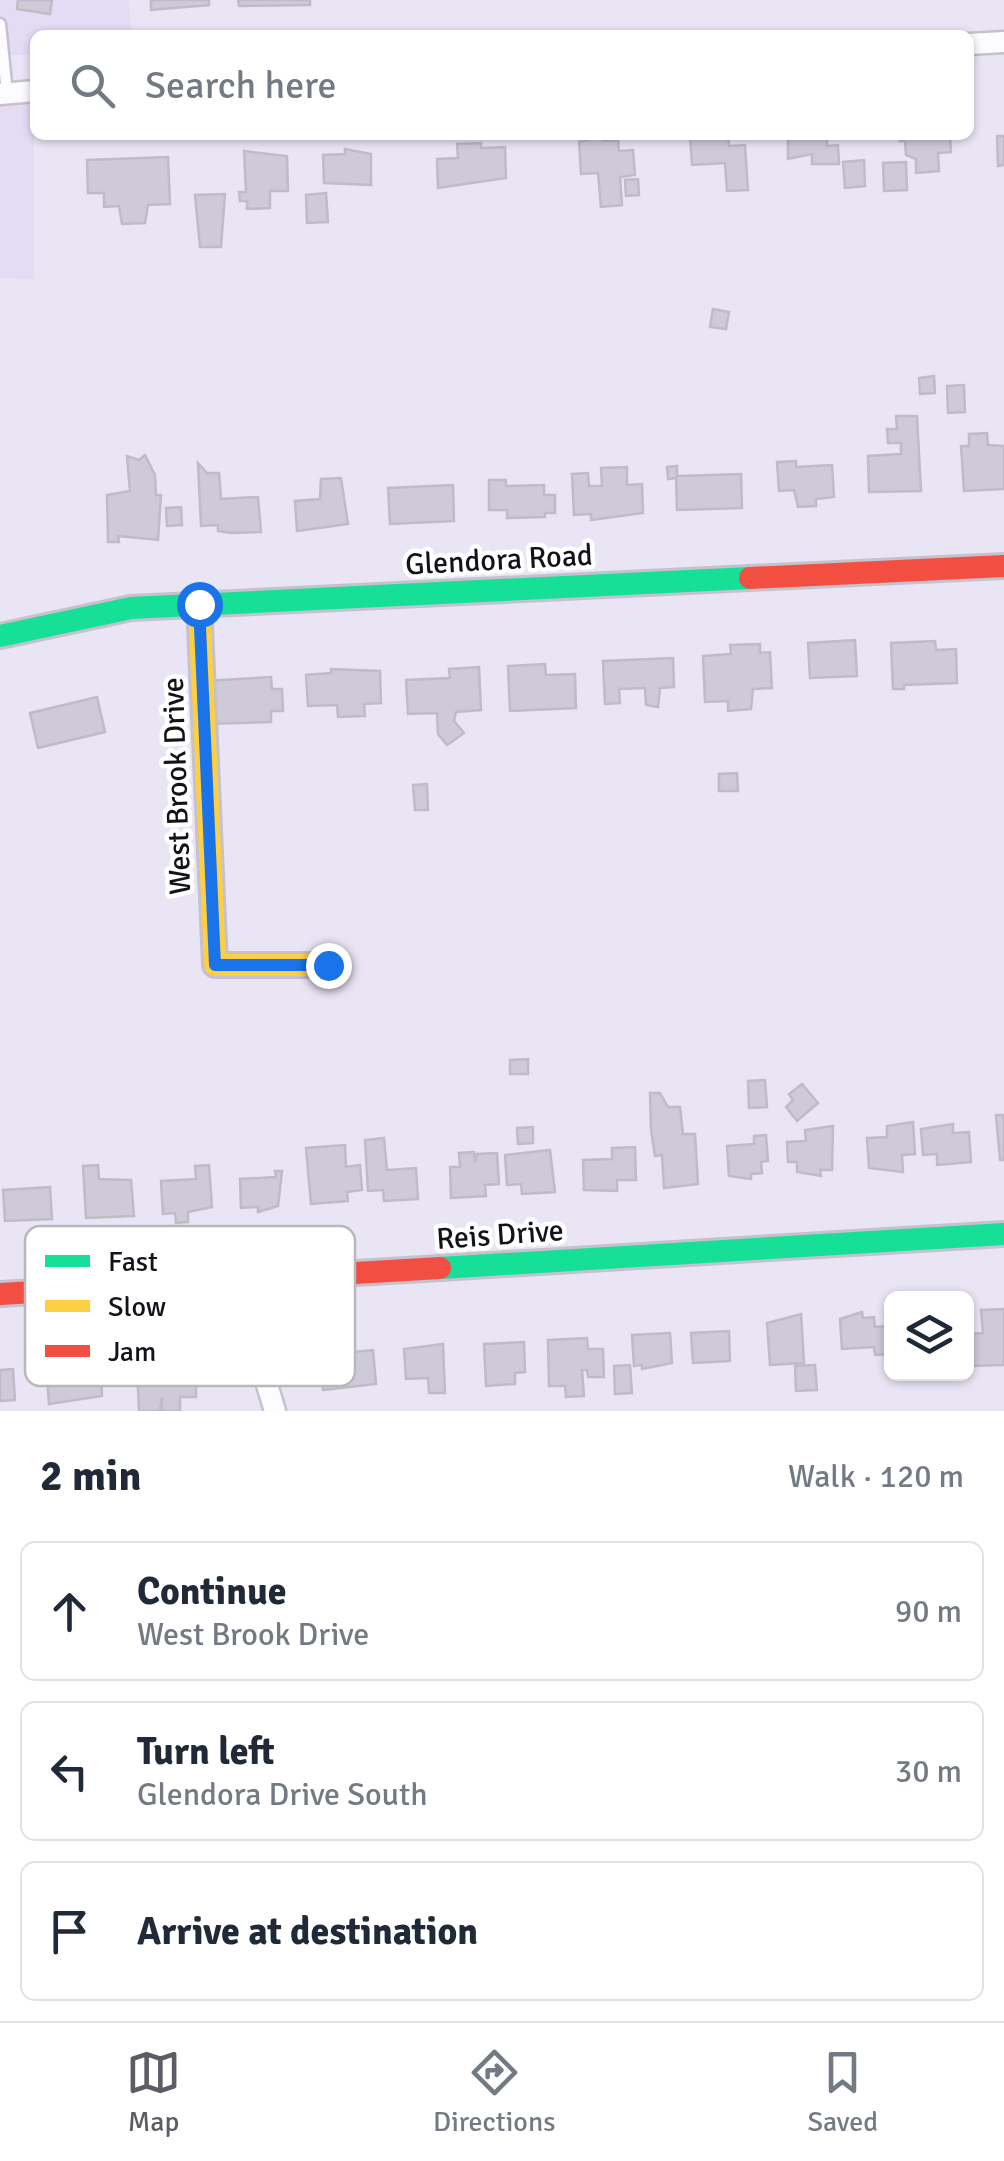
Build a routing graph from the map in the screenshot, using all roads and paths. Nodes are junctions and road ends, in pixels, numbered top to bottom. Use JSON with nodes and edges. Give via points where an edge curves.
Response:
{"nodes":[{"id":1,"x":0,"y":24,"type":"edge"},
{"id":2,"x":1004,"y":42,"type":"edge"},
{"id":3,"x":974,"y":44,"type":"edge"},
{"id":4,"x":30,"y":92,"type":"edge"},
{"id":5,"x":4,"y":93,"type":"edge"},
{"id":6,"x":1004,"y":566,"type":"edge"},
{"id":7,"x":199,"y":604,"type":"junction"},
{"id":8,"x":0,"y":636,"type":"edge"},
{"id":9,"x":328,"y":965,"type":"dead end"},
{"id":10,"x":1004,"y":1234,"type":"edge"},
{"id":11,"x":355,"y":1275,"type":"edge"},
{"id":12,"x":25,"y":1293,"type":"edge"},
{"id":13,"x":0,"y":1294,"type":"edge"},
{"id":14,"x":267,"y":1386,"type":"edge"},
{"id":15,"x":275,"y":1411,"type":"edge"}],
"edges":[{"from":1,"to":5,"type":"lane"},
{"from":2,"to":3,"type":"street"},
{"from":4,"to":5,"type":"street"},
{"from":6,"to":7,"type":"street","name":"Glendora Road"},
{"from":7,"to":8,"type":"street","name":"Glendora Road","via":[[132,608]]},
{"from":7,"to":9,"type":"street","name":"West Brook Drive","via":[[215,965]]},
{"from":10,"to":11,"type":"street","name":"Reis Drive"},
{"from":12,"to":13,"type":"street","name":"Reis Drive"},
{"from":14,"to":15,"type":"street"}]}
